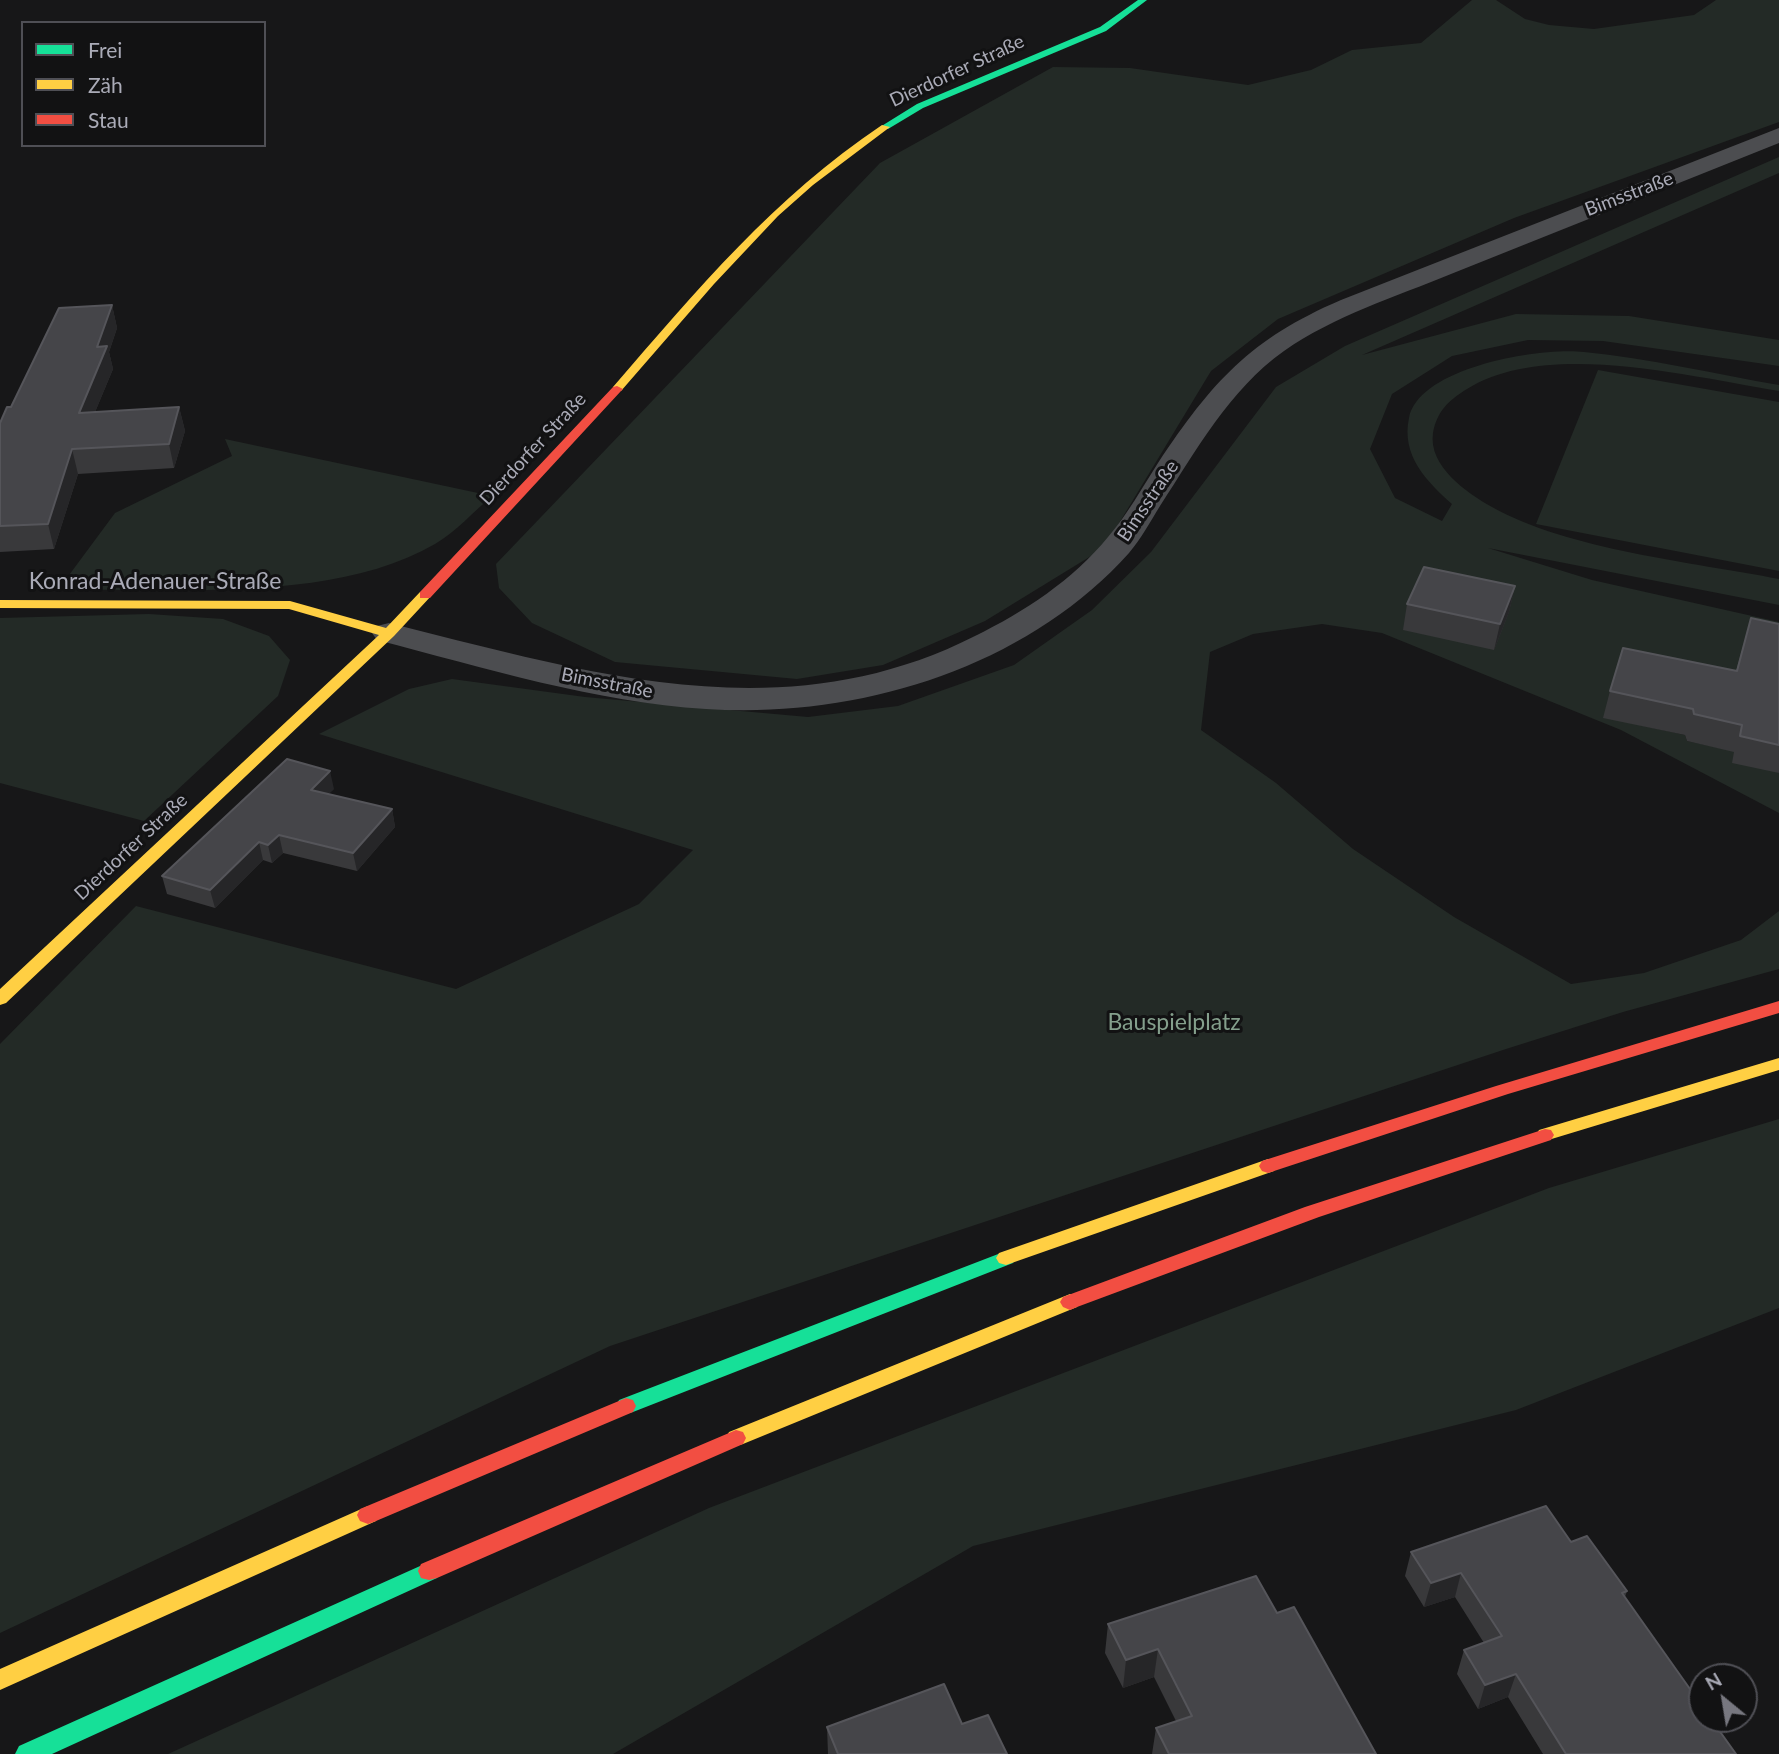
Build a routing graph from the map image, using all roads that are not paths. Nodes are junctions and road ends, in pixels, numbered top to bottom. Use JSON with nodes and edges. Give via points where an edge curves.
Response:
{"nodes":[{"id":1,"x":1143,"y":0,"type":"edge"},
{"id":2,"x":1779,"y":135,"type":"edge"},
{"id":3,"x":0,"y":604,"type":"edge"},
{"id":4,"x":389,"y":633,"type":"junction"},
{"id":5,"x":0,"y":999,"type":"edge"},
{"id":6,"x":1779,"y":1007,"type":"edge"},
{"id":7,"x":1779,"y":1064,"type":"edge"},
{"id":8,"x":0,"y":1680,"type":"edge"},
{"id":9,"x":27,"y":1754,"type":"edge"}],
"edges":[{"from":1,"to":4,"type":"main road","name":"Dierdorfer Straße","via":[[1103,29],[920,106],[844,153],[776,210],[597,412]]},
{"from":2,"to":4,"type":"street","name":"Bimsstraße","via":[[1325,317],[1271,346],[1222,394],[1119,545],[1054,605],[965,657],[856,691],[759,700],[648,693]]},
{"from":3,"to":4,"type":"main road","name":"Konrad-Adenauer-Straße","via":[[266,604],[311,610]]},
{"from":4,"to":5,"type":"main road","name":"Dierdorfer Straße"},
{"from":6,"to":8,"type":"main road","via":[[1462,1102],[1056,1240],[684,1382],[400,1501]]},
{"from":7,"to":9,"type":"main road","via":[[1384,1187],[1161,1266],[739,1434]]}]}
